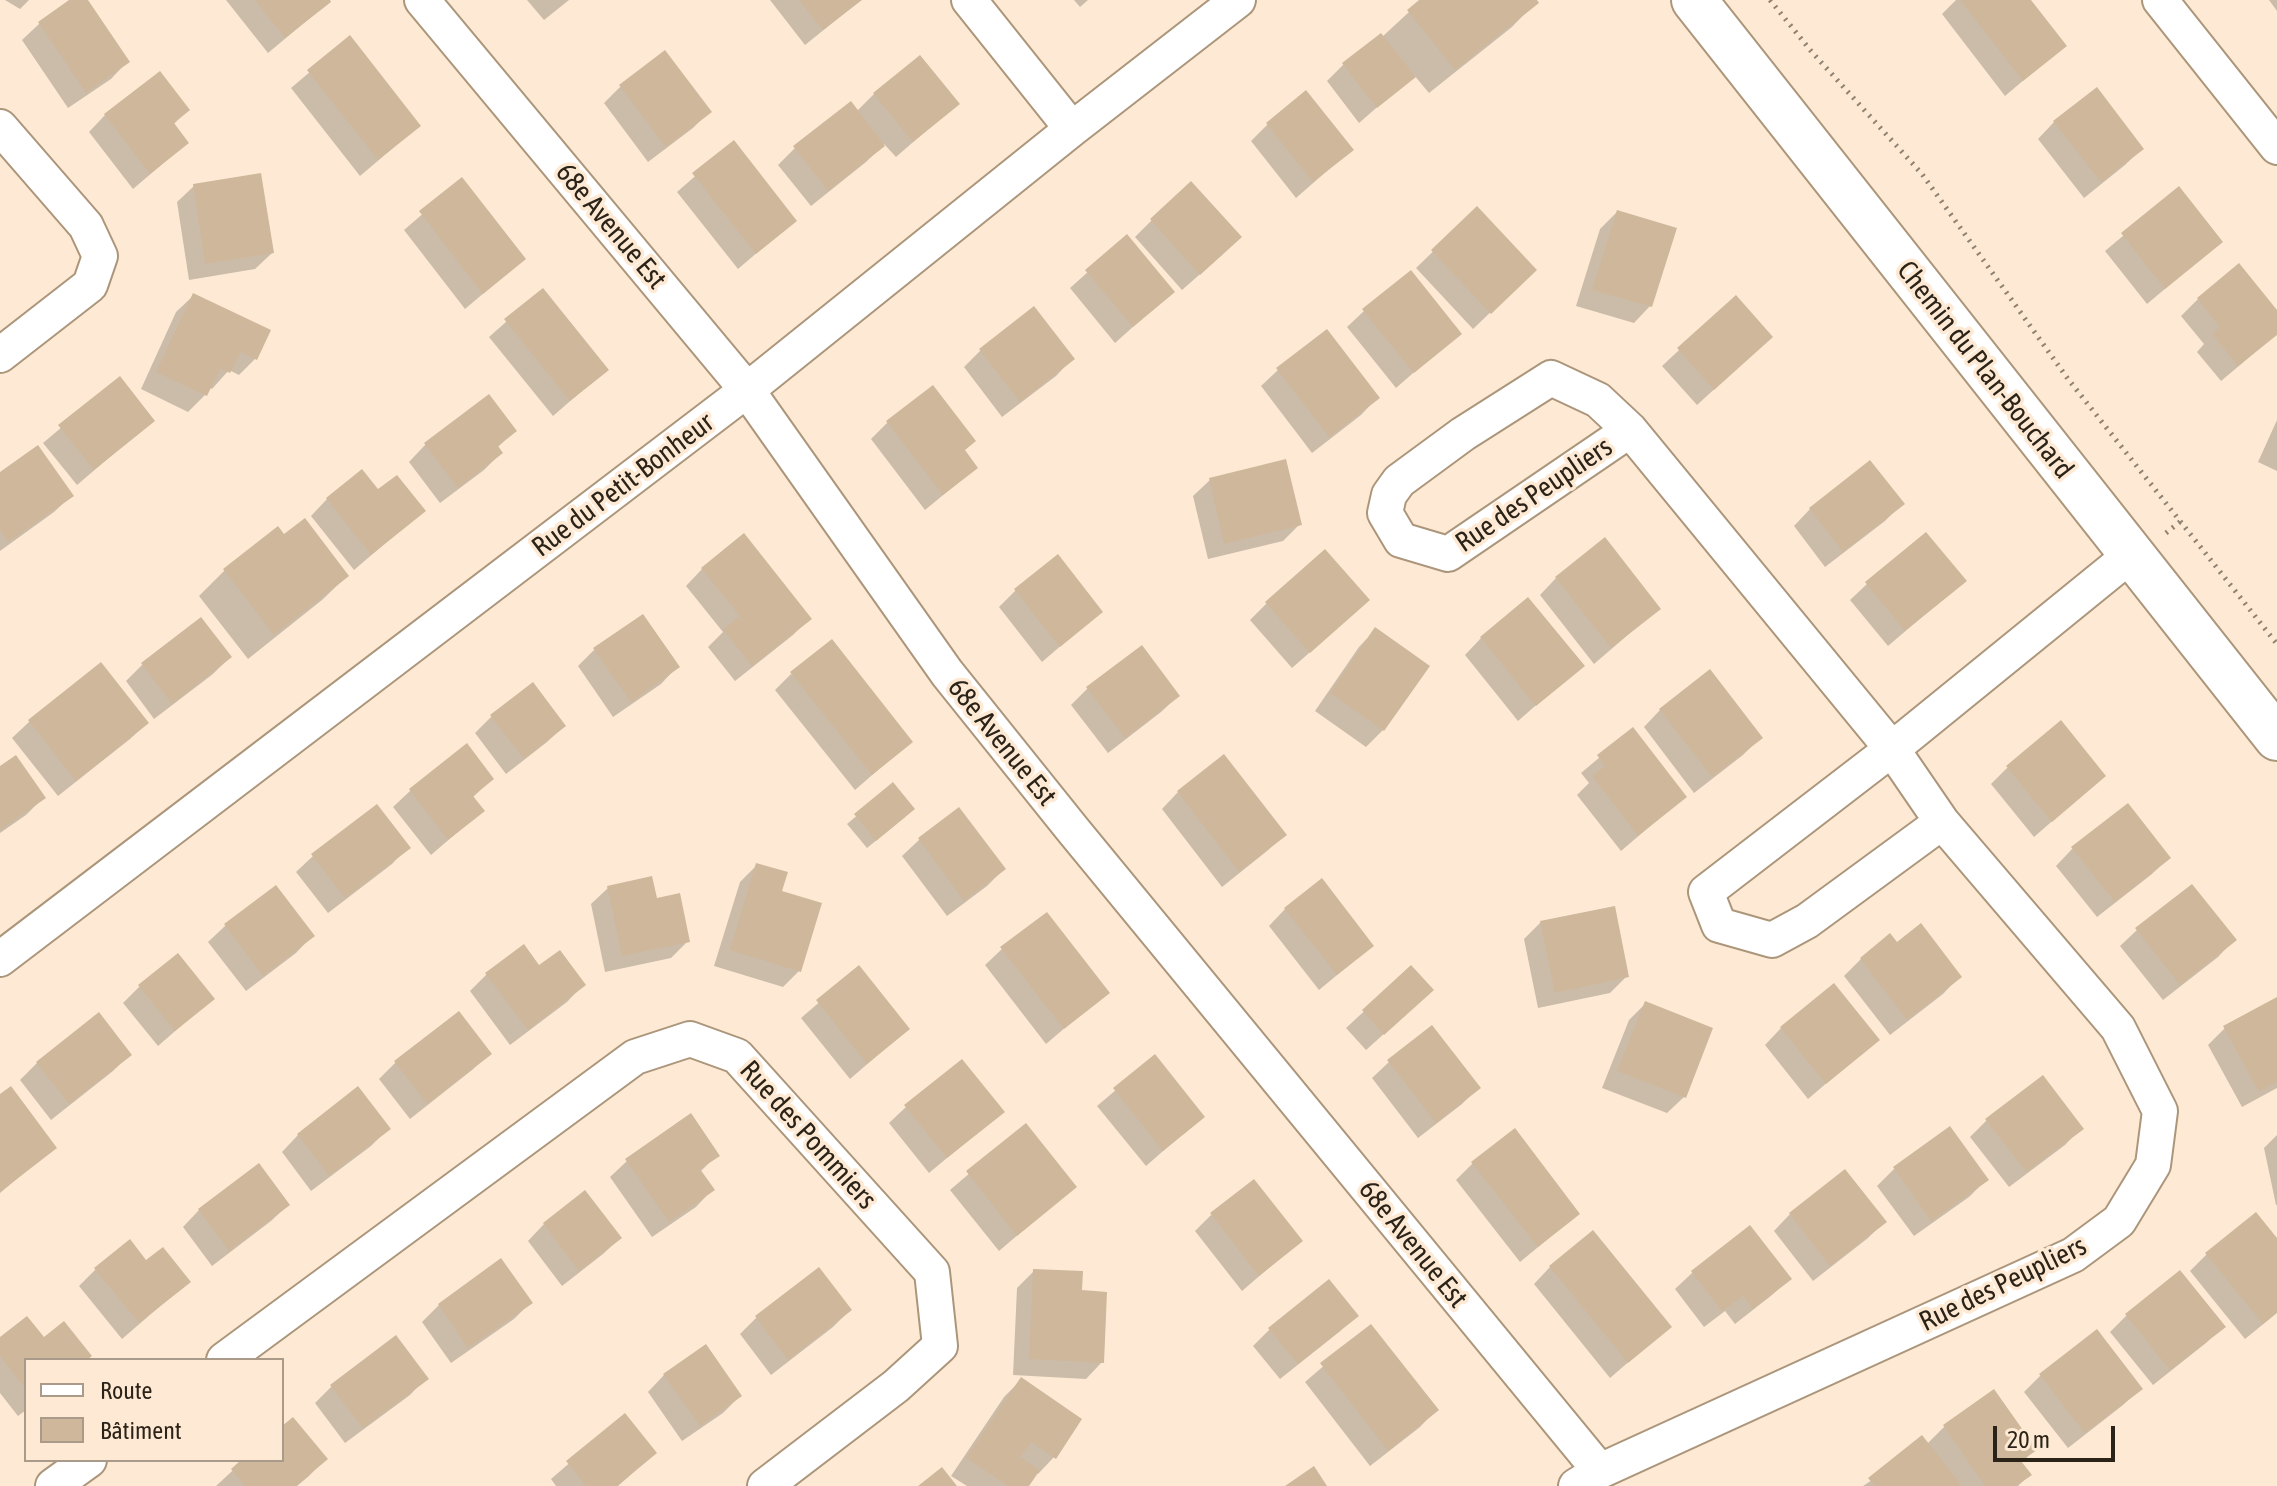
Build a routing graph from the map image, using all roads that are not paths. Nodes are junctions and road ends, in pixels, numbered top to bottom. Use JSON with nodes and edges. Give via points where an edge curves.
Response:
{"nodes":[{"id":1,"x":422,"y":0,"type":"edge"},
{"id":2,"x":969,"y":0,"type":"edge"},
{"id":3,"x":1238,"y":0,"type":"edge"},
{"id":4,"x":1694,"y":0,"type":"edge"},
{"id":5,"x":2160,"y":0,"type":"edge"},
{"id":6,"x":0,"y":127,"type":"edge"},
{"id":7,"x":1072,"y":129,"type":"junction"},
{"id":8,"x":2277,"y":147,"type":"edge"},
{"id":9,"x":0,"y":355,"type":"edge"},
{"id":10,"x":747,"y":390,"type":"junction"},
{"id":11,"x":1630,"y":430,"type":"junction"},
{"id":12,"x":2148,"y":544,"type":"junction"},
{"id":13,"x":2277,"y":738,"type":"edge"},
{"id":14,"x":1892,"y":749,"type":"junction"},
{"id":15,"x":1942,"y":822,"type":"junction"},
{"id":16,"x":0,"y":959,"type":"edge"},
{"id":17,"x":227,"y":1358,"type":"edge"},
{"id":18,"x":86,"y":1462,"type":"edge"},
{"id":19,"x":1588,"y":1479,"type":"edge"},
{"id":20,"x":53,"y":1486,"type":"edge"},
{"id":21,"x":765,"y":1486,"type":"edge"}],
"edges":[{"from":1,"to":10,"type":"street","name":"68e Avenue Est"},
{"from":2,"to":7,"type":"street"},
{"from":3,"to":7,"type":"street","name":"Rue du Petit-Bonheur"},
{"from":4,"to":12,"type":"street","name":"Chemin du Plan-Bouchard"},
{"from":5,"to":8,"type":"street"},
{"from":6,"to":9,"type":"street","via":[[86,226],[100,256],[90,285]]},
{"from":7,"to":10,"type":"street","name":"Rue du Petit-Bonheur"},
{"from":10,"to":16,"type":"street","name":"Rue du Petit-Bonheur"},
{"from":10,"to":19,"type":"street","name":"68e Avenue Est","via":[[947,673]]},
{"from":11,"to":11,"type":"street","name":"Rue des Peupliers","via":[[1598,400],[1551,378],[1399,481],[1385,513],[1401,540],[1448,554]]},
{"from":11,"to":14,"type":"street","name":"Rue des Peupliers"},
{"from":12,"to":13,"type":"street","name":"Chemin du Plan-Bouchard"},
{"from":12,"to":14,"type":"street"},
{"from":14,"to":15,"type":"street","name":"Rue des Peupliers"},
{"from":14,"to":15,"type":"street","via":[[1706,892],[1719,925],[1772,940],[1807,921]]},
{"from":15,"to":19,"type":"street","name":"Rue des Peupliers","via":[[2118,1028],[2160,1111],[2153,1165],[2119,1221],[2073,1255]]},
{"from":17,"to":21,"type":"street","name":"Rue des Pommiers","via":[[635,1057],[690,1039],[737,1056],[932,1272],[940,1346]]},
{"from":18,"to":20,"type":"street"}]}
